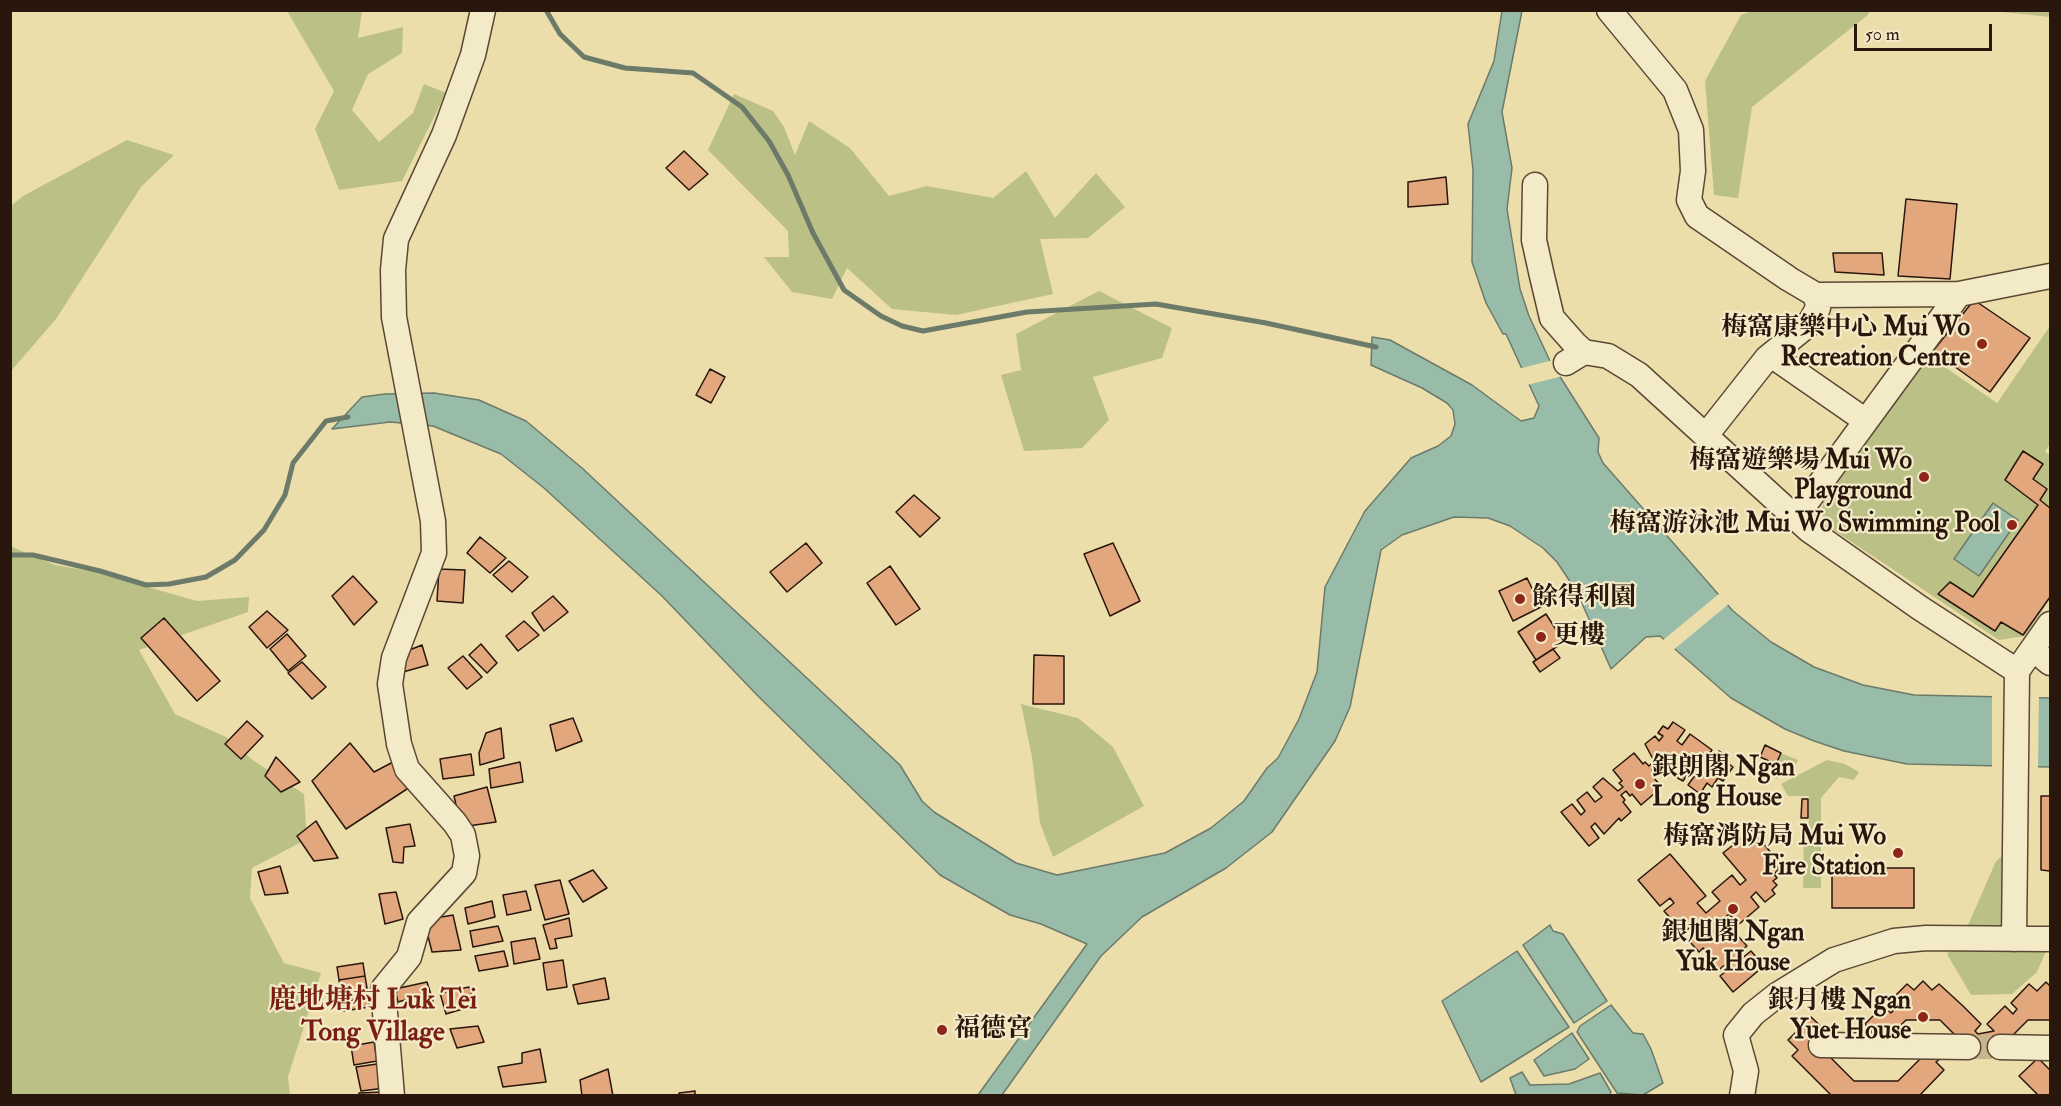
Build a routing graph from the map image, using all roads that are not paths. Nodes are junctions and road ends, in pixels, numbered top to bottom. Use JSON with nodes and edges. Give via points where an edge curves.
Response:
{"nodes":[{"id":1,"x":483,"y":10,"type":"edge"},
{"id":2,"x":1609,"y":10,"type":"edge"},
{"id":3,"x":1535,"y":185,"type":"dead end"},
{"id":4,"x":2050,"y":276,"type":"edge"},
{"id":5,"x":1959,"y":294,"type":"junction"},
{"id":6,"x":1816,"y":295,"type":"junction"},
{"id":7,"x":1771,"y":355,"type":"junction"},
{"id":8,"x":1866,"y":421,"type":"junction"},
{"id":9,"x":1707,"y":434,"type":"junction"},
{"id":10,"x":1795,"y":518,"type":"junction"},
{"id":11,"x":2050,"y":624,"type":"edge"},
{"id":12,"x":2017,"y":679,"type":"junction"},
{"id":13,"x":2014,"y":939,"type":"junction"},
{"id":14,"x":2050,"y":939,"type":"edge"},
{"id":15,"x":1821,"y":1045,"type":"dead end"},
{"id":16,"x":1968,"y":1047,"type":"tunnel mouth"},
{"id":17,"x":2000,"y":1047,"type":"tunnel mouth"},
{"id":18,"x":2050,"y":1048,"type":"edge"},
{"id":19,"x":392,"y":1095,"type":"edge"},
{"id":20,"x":1742,"y":1095,"type":"edge"}],
"edges":[{"from":1,"to":19,"type":"street","via":[[473,55],[444,135],[396,239],[393,270],[394,317],[433,521],[434,553],[394,658],[390,684],[406,769],[455,823],[463,835],[467,856],[464,873],[419,922],[409,957],[383,989]]},
{"from":2,"to":6,"type":"street","via":[[1675,90],[1691,130],[1693,171],[1689,200],[1697,216],[1754,258]]},
{"from":3,"to":9,"type":"street","via":[[1534,240],[1552,318],[1575,357],[1608,356],[1640,375]]},
{"from":4,"to":5,"type":"street"},
{"from":5,"to":6,"type":"street"},
{"from":5,"to":8,"type":"street"},
{"from":6,"to":7,"type":"street","via":[[1816,314],[1809,324]]},
{"from":7,"to":8,"type":"street"},
{"from":7,"to":9,"type":"street"},
{"from":8,"to":10,"type":"street"},
{"from":9,"to":10,"type":"street"},
{"from":10,"to":12,"type":"street"},
{"from":11,"to":12,"type":"street"},
{"from":12,"to":13,"type":"street"},
{"from":13,"to":14,"type":"street"},
{"from":13,"to":20,"type":"street","via":[[1894,941],[1862,949],[1807,975],[1753,1014],[1736,1035],[1746,1071]]},
{"from":15,"to":16,"type":"street"},
{"from":17,"to":18,"type":"street"}]}
